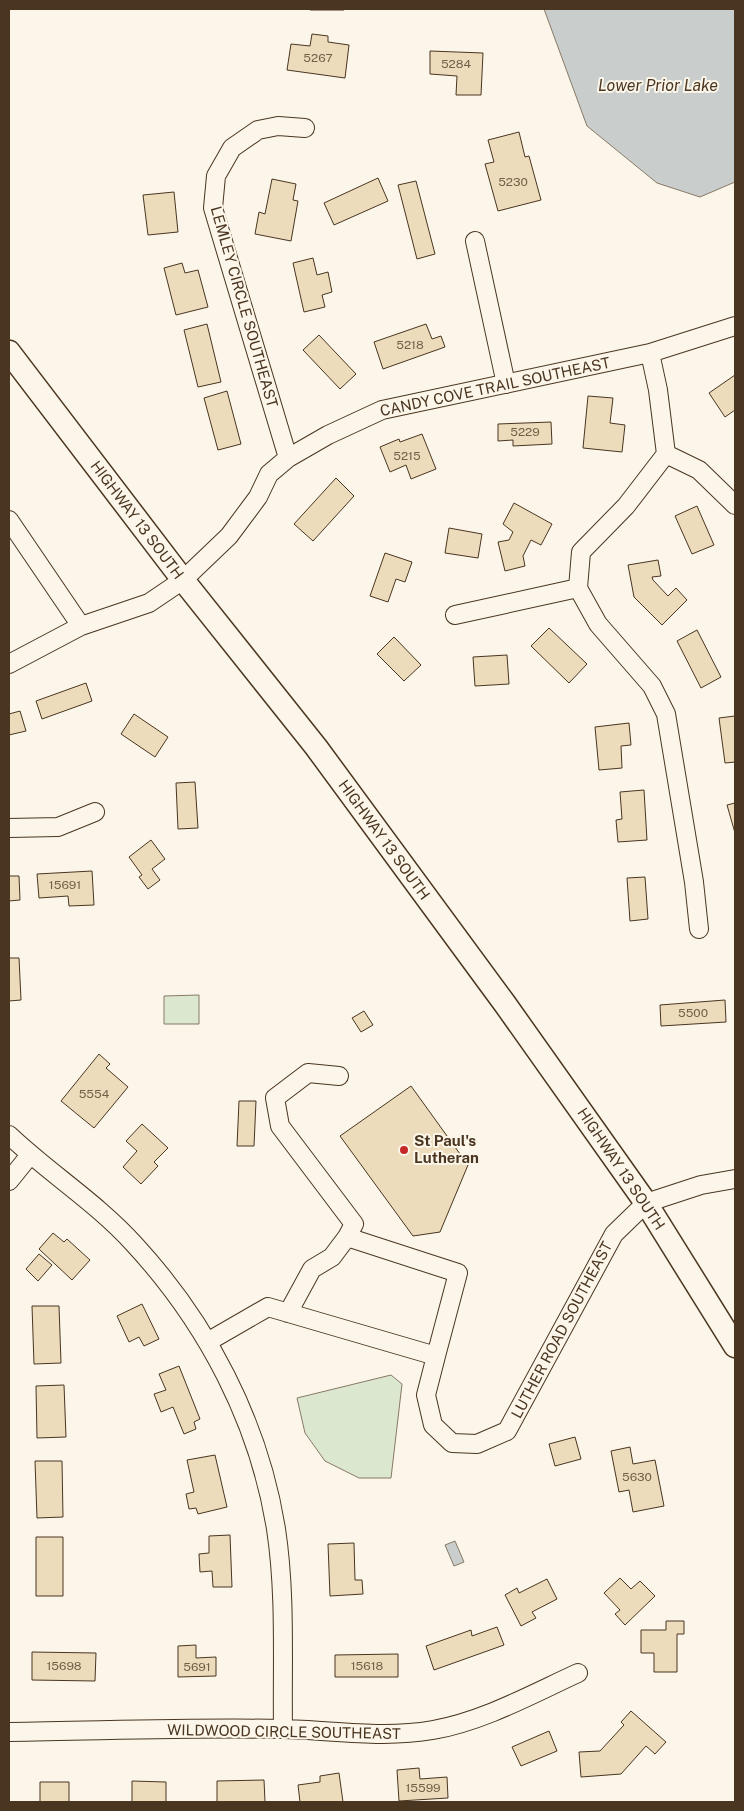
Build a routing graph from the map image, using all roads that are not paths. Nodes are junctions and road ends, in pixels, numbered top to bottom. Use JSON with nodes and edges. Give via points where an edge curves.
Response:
{"nodes":[{"id":1,"x":305,"y":128,"type":"dead end"},
{"id":2,"x":475,"y":241,"type":"dead end"},
{"id":3,"x":735,"y":326,"type":"edge"},
{"id":4,"x":9,"y":352,"type":"edge"},
{"id":5,"x":650,"y":353,"type":"junction"},
{"id":6,"x":506,"y":384,"type":"junction"},
{"id":7,"x":666,"y":454,"type":"junction"},
{"id":8,"x":288,"y":458,"type":"junction"},
{"id":9,"x":735,"y":505,"type":"edge"},
{"id":10,"x":9,"y":520,"type":"edge"},
{"id":11,"x":183,"y":580,"type":"junction"},
{"id":12,"x":578,"y":588,"type":"junction"},
{"id":13,"x":455,"y":615,"type":"dead end"},
{"id":14,"x":82,"y":626,"type":"junction"},
{"id":15,"x":9,"y":664,"type":"edge"},
{"id":16,"x":95,"y":812,"type":"dead end"},
{"id":17,"x":9,"y":828,"type":"edge"},
{"id":18,"x":699,"y":929,"type":"dead end"},
{"id":19,"x":338,"y":1076,"type":"dead end"},
{"id":20,"x":9,"y":1135,"type":"edge"},
{"id":21,"x":30,"y":1156,"type":"junction"},
{"id":22,"x":735,"y":1179,"type":"edge"},
{"id":23,"x":9,"y":1181,"type":"edge"},
{"id":24,"x":646,"y":1204,"type":"junction"},
{"id":25,"x":347,"y":1237,"type":"junction"},
{"id":26,"x":288,"y":1313,"type":"junction"},
{"id":27,"x":209,"y":1341,"type":"junction"},
{"id":28,"x":735,"y":1346,"type":"edge"},
{"id":29,"x":436,"y":1356,"type":"junction"},
{"id":30,"x":578,"y":1673,"type":"dead end"},
{"id":31,"x":282,"y":1729,"type":"junction"},
{"id":32,"x":9,"y":1732,"type":"edge"}],
"edges":[{"from":1,"to":8,"type":"street","name":"LEMLEY CIRCLE SOUTHEAST","via":[[278,126],[258,130],[232,148],[216,176],[212,208]]},
{"from":2,"to":6,"type":"street"},
{"from":3,"to":5,"type":"street","name":"CANDY COVE TRAIL SOUTHEAST"},
{"from":4,"to":11,"type":"main road","name":"HIGHWAY 13 SOUTH"},
{"from":5,"to":6,"type":"street","name":"CANDY COVE TRAIL SOUTHEAST"},
{"from":5,"to":7,"type":"street"},
{"from":6,"to":8,"type":"street","name":"CANDY COVE TRAIL SOUTHEAST","via":[[382,410]]},
{"from":7,"to":9,"type":"street","via":[[699,470]]},
{"from":7,"to":12,"type":"street","via":[[626,506],[581,552]]},
{"from":8,"to":11,"type":"street","name":"CANDY COVE TRAIL SOUTHEAST","via":[[270,474],[258,497],[229,536]]},
{"from":10,"to":14,"type":"street"},
{"from":11,"to":14,"type":"street","name":"CANDY COVE TRAIL SOUTHEAST","via":[[149,603]]},
{"from":11,"to":24,"type":"main road","name":"HIGHWAY 13 SOUTH","via":[[316,747],[500,996]]},
{"from":12,"to":13,"type":"street"},
{"from":12,"to":18,"type":"street","via":[[598,624],[652,686],[666,714]]},
{"from":14,"to":15,"type":"street","name":"CANDY COVE TRAIL SOUTHEAST"},
{"from":16,"to":17,"type":"street","via":[[58,827]]},
{"from":19,"to":25,"type":"street","via":[[308,1073],[275,1098],[280,1126],[354,1224]]},
{"from":20,"to":21,"type":"street"},
{"from":21,"to":23,"type":"street"},
{"from":21,"to":27,"type":"street","via":[[67,1183],[134,1244]]},
{"from":22,"to":24,"type":"street","via":[[701,1185]]},
{"from":24,"to":28,"type":"main road","name":"HIGHWAY 13 SOUTH"},
{"from":24,"to":29,"type":"street","name":"LUTHER ROAD SOUTHEAST","via":[[614,1234],[507,1431],[477,1444],[452,1443],[433,1425],[426,1395]]},
{"from":25,"to":26,"type":"street","via":[[332,1257],[312,1269]]},
{"from":25,"to":29,"type":"street","name":"LUTHER ROAD SOUTHEAST","via":[[458,1273]]},
{"from":26,"to":27,"type":"street","via":[[268,1307]]},
{"from":26,"to":29,"type":"street"},
{"from":27,"to":31,"type":"street","via":[[251,1435],[265,1477],[274,1520],[282,1604]]},
{"from":30,"to":31,"type":"street","name":"WILDWOOD CIRCLE SOUTHEAST","via":[[487,1714],[436,1730],[368,1735]]},
{"from":31,"to":32,"type":"street","name":"WILDWOOD CIRCLE SOUTHEAST"}]}
